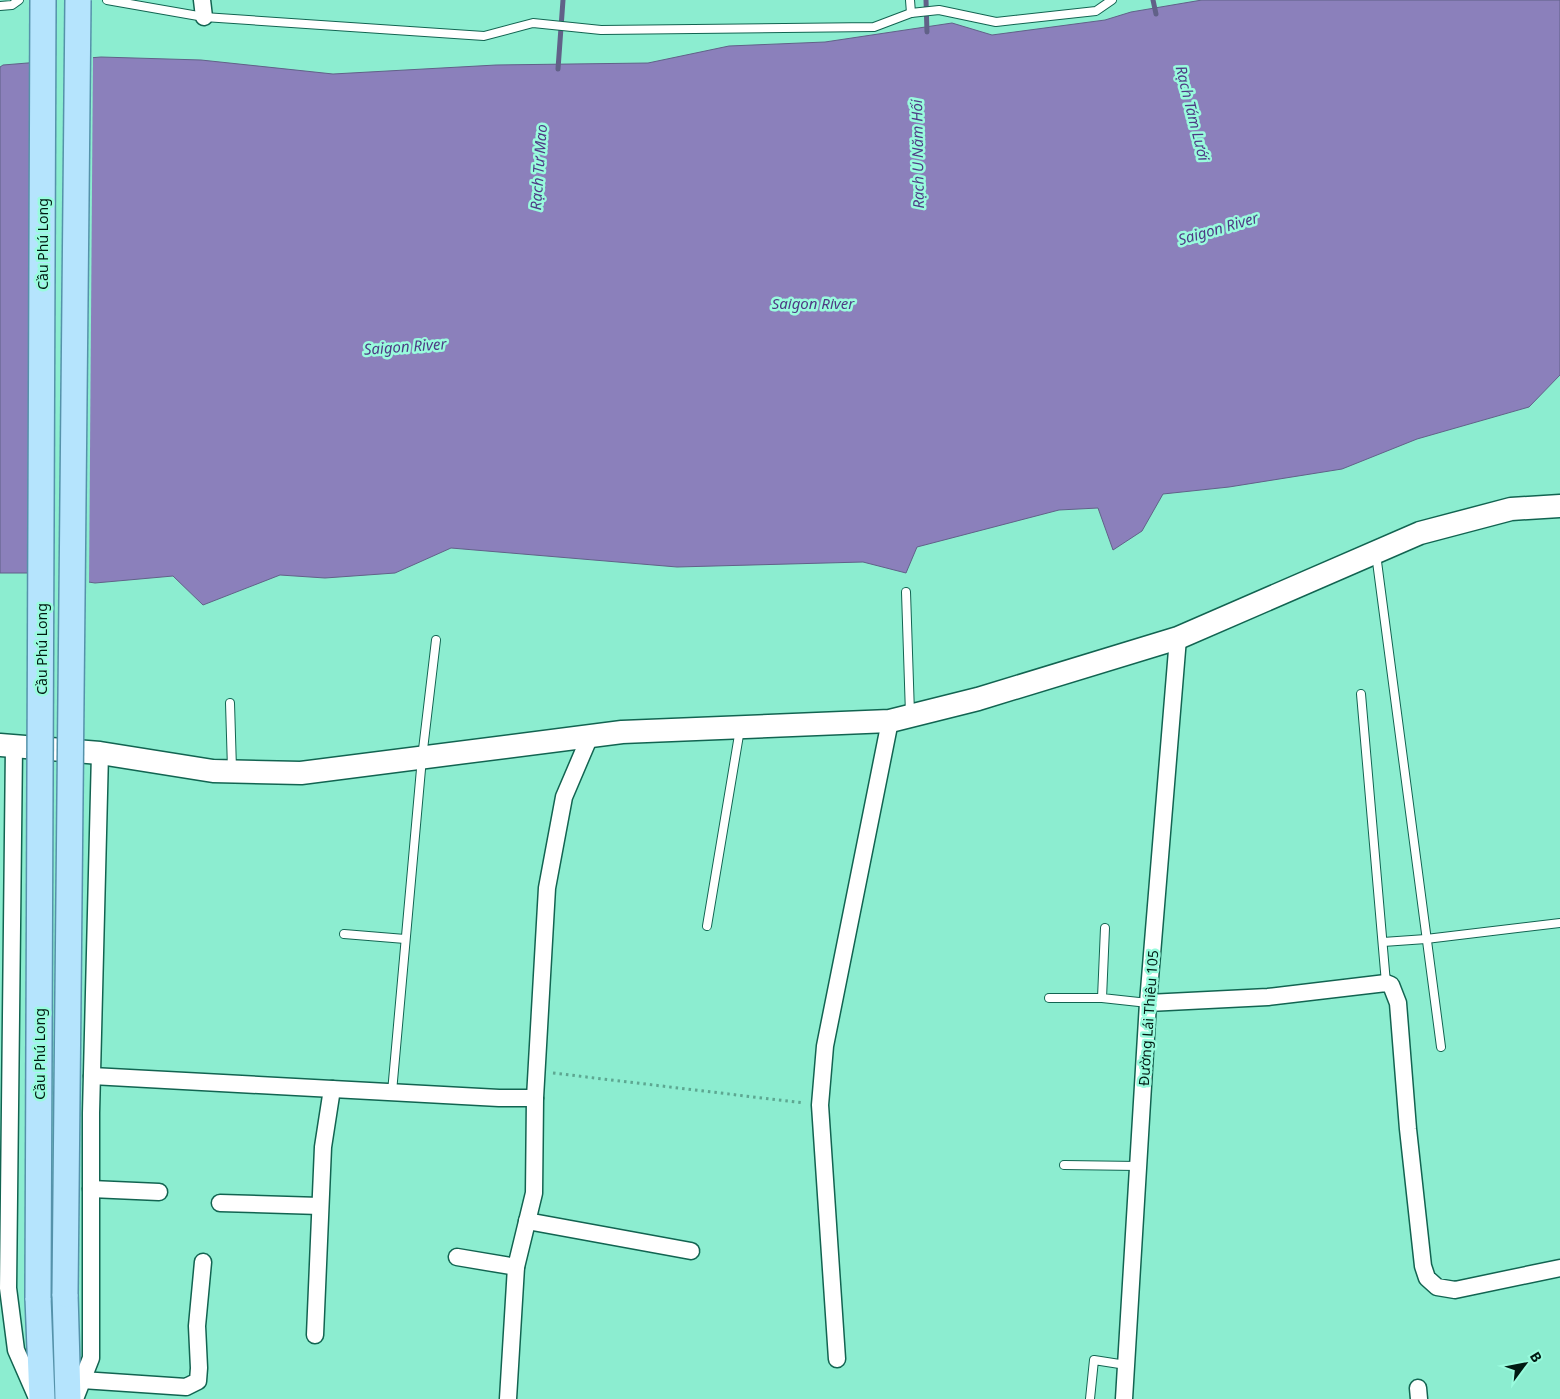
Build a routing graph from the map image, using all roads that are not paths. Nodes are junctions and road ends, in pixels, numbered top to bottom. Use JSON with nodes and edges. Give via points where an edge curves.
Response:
{"nodes":[{"id":1,"x":19,"y":0,"type":"edge"},
{"id":2,"x":43,"y":0,"type":"edge"},
{"id":3,"x":78,"y":0,"type":"edge"},
{"id":4,"x":107,"y":0,"type":"edge"},
{"id":5,"x":202,"y":0,"type":"edge"},
{"id":6,"x":910,"y":0,"type":"edge"},
{"id":7,"x":942,"y":0,"type":"edge"},
{"id":8,"x":1112,"y":0,"type":"edge"},
{"id":9,"x":125,"y":1,"type":"edge"},
{"id":10,"x":0,"y":6,"type":"edge"},
{"id":11,"x":938,"y":10,"type":"junction"},
{"id":12,"x":913,"y":13,"type":"junction"},
{"id":13,"x":204,"y":17,"type":"junction"},
{"id":14,"x":1560,"y":506,"type":"edge"},
{"id":15,"x":1376,"y":552,"type":"junction"},
{"id":16,"x":906,"y":592,"type":"dead end"},
{"id":17,"x":1178,"y":638,"type":"junction"},
{"id":18,"x":436,"y":640,"type":"dead end"},
{"id":19,"x":1362,"y":694,"type":"dead end"},
{"id":20,"x":230,"y":703,"type":"dead end"},
{"id":21,"x":900,"y":719,"type":"junction"},
{"id":22,"x":740,"y":727,"type":"junction"},
{"id":23,"x":590,"y":736,"type":"junction"},
{"id":24,"x":7,"y":745,"type":"edge"},
{"id":25,"x":100,"y":753,"type":"junction"},
{"id":26,"x":422,"y":758,"type":"junction"},
{"id":27,"x":232,"y":771,"type":"junction"},
{"id":28,"x":1560,"y":923,"type":"edge"},
{"id":29,"x":707,"y":926,"type":"dead end"},
{"id":30,"x":1105,"y":928,"type":"dead end"},
{"id":31,"x":344,"y":934,"type":"dead end"},
{"id":32,"x":406,"y":939,"type":"junction"},
{"id":33,"x":1426,"y":939,"type":"junction"},
{"id":34,"x":1383,"y":942,"type":"junction"},
{"id":35,"x":1386,"y":983,"type":"junction"},
{"id":36,"x":6,"y":990,"type":"edge"},
{"id":37,"x":1050,"y":998,"type":"dead end"},
{"id":38,"x":1102,"y":998,"type":"junction"},
{"id":39,"x":1148,"y":1003,"type":"junction"},
{"id":40,"x":1440,"y":1047,"type":"dead end"},
{"id":41,"x":92,"y":1076,"type":"junction"},
{"id":42,"x":332,"y":1089,"type":"junction"},
{"id":43,"x":392,"y":1092,"type":"junction"},
{"id":44,"x":535,"y":1098,"type":"junction"},
{"id":45,"x":5,"y":1106,"type":"edge"},
{"id":46,"x":1064,"y":1164,"type":"dead end"},
{"id":47,"x":1130,"y":1166,"type":"junction"},
{"id":48,"x":91,"y":1189,"type":"junction"},
{"id":49,"x":159,"y":1192,"type":"dead end"},
{"id":50,"x":220,"y":1203,"type":"dead end"},
{"id":51,"x":320,"y":1206,"type":"junction"},
{"id":52,"x":527,"y":1221,"type":"junction"},
{"id":53,"x":691,"y":1251,"type":"dead end"},
{"id":54,"x":456,"y":1257,"type":"dead end"},
{"id":55,"x":203,"y":1262,"type":"dead end"},
{"id":56,"x":516,"y":1267,"type":"junction"},
{"id":57,"x":1560,"y":1268,"type":"edge"},
{"id":58,"x":315,"y":1335,"type":"dead end"},
{"id":59,"x":837,"y":1359,"type":"dead end"},
{"id":60,"x":1126,"y":1364,"type":"junction"},
{"id":61,"x":75,"y":1390,"type":"edge"},
{"id":62,"x":40,"y":1399,"type":"edge"},
{"id":63,"x":75,"y":1399,"type":"edge"},
{"id":64,"x":508,"y":1399,"type":"edge"},
{"id":65,"x":1090,"y":1399,"type":"edge"},
{"id":66,"x":1124,"y":1399,"type":"edge"}],
"edges":[{"from":1,"to":10,"type":"lane","via":[[12,5]]},
{"from":2,"to":62,"type":"main road","name":"Cầu Phú Long","bridge":true},
{"from":3,"to":61,"type":"main road","name":"Cầu Phú Long","bridge":true,"via":[[65,1294]]},
{"from":4,"to":9,"type":"lane"},
{"from":5,"to":13,"type":"street"},
{"from":6,"to":12,"type":"lane"},
{"from":7,"to":11,"type":"lane"},
{"from":8,"to":11,"type":"lane","via":[[1096,11],[996,22]]},
{"from":9,"to":13,"type":"lane"},
{"from":11,"to":12,"type":"lane"},
{"from":12,"to":13,"type":"lane","via":[[874,27],[611,30],[533,23],[484,36]]},
{"from":14,"to":15,"type":"street","via":[[1511,509],[1420,532]]},
{"from":15,"to":17,"type":"street"},
{"from":15,"to":33,"type":"lane"},
{"from":16,"to":21,"type":"lane"},
{"from":17,"to":21,"type":"street","via":[[978,699]]},
{"from":17,"to":39,"type":"street","name":"Đường Lái Thiêu 105"},
{"from":18,"to":26,"type":"lane"},
{"from":19,"to":34,"type":"lane"},
{"from":20,"to":27,"type":"lane"},
{"from":21,"to":22,"type":"street"},
{"from":21,"to":59,"type":"street","via":[[825,1046],[820,1105]]},
{"from":22,"to":23,"type":"street"},
{"from":22,"to":29,"type":"lane"},
{"from":23,"to":26,"type":"street"},
{"from":23,"to":44,"type":"street","via":[[564,797],[546,888]]},
{"from":24,"to":25,"type":"street"},
{"from":24,"to":36,"type":"street"},
{"from":25,"to":27,"type":"street","via":[[213,771]]},
{"from":25,"to":41,"type":"street"},
{"from":26,"to":27,"type":"street","via":[[301,773]]},
{"from":26,"to":32,"type":"lane"},
{"from":28,"to":33,"type":"lane"},
{"from":30,"to":38,"type":"lane"},
{"from":31,"to":32,"type":"lane"},
{"from":32,"to":43,"type":"lane"},
{"from":33,"to":34,"type":"lane"},
{"from":33,"to":40,"type":"lane"},
{"from":34,"to":35,"type":"lane"},
{"from":35,"to":39,"type":"street","via":[[1268,997]]},
{"from":35,"to":57,"type":"street","via":[[1394,990],[1398,1003],[1408,1129],[1427,1278],[1436,1287],[1455,1290]]},
{"from":36,"to":45,"type":"street"},
{"from":37,"to":38,"type":"lane"},
{"from":38,"to":39,"type":"lane"},
{"from":39,"to":47,"type":"street","name":"Đường Lái Thiêu 105"},
{"from":41,"to":42,"type":"street"},
{"from":41,"to":48,"type":"street"},
{"from":42,"to":43,"type":"street"},
{"from":42,"to":51,"type":"street","via":[[322,1147]]},
{"from":43,"to":44,"type":"street"},
{"from":44,"to":52,"type":"street","via":[[534,1193]]},
{"from":45,"to":62,"type":"street","via":[[8,1288],[16,1350]]},
{"from":46,"to":47,"type":"lane"},
{"from":47,"to":60,"type":"street","name":"Đường Lái Thiêu 105"},
{"from":48,"to":49,"type":"street"},
{"from":48,"to":61,"type":"street","via":[[91,1358]]},
{"from":50,"to":51,"type":"street"},
{"from":51,"to":58,"type":"street"},
{"from":52,"to":53,"type":"street"},
{"from":52,"to":56,"type":"street"},
{"from":54,"to":56,"type":"street"},
{"from":55,"to":61,"type":"street","via":[[197,1326],[198,1381],[186,1387]]},
{"from":56,"to":64,"type":"street"},
{"from":60,"to":65,"type":"lane","via":[[1094,1360]]},
{"from":60,"to":66,"type":"street","name":"Đường Lái Thiêu 105"},
{"from":61,"to":63,"type":"street"}]}
